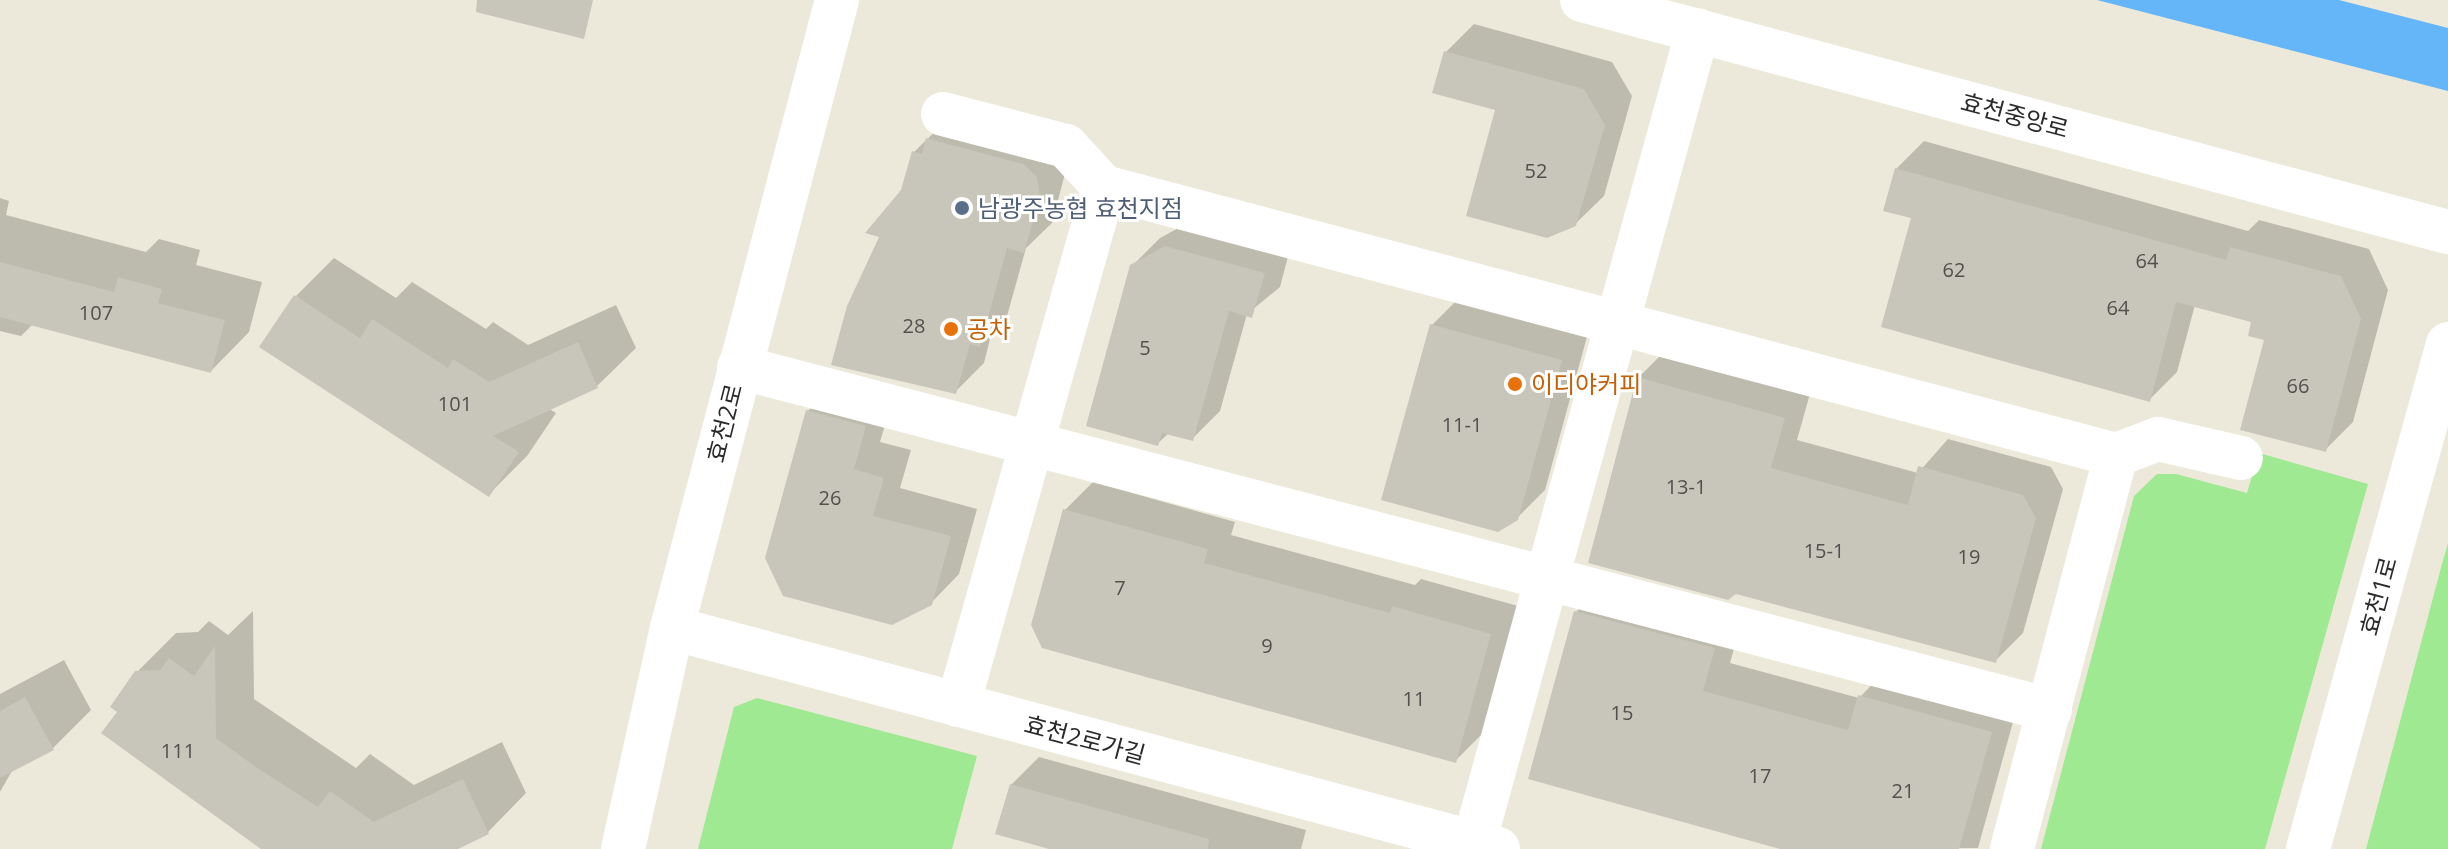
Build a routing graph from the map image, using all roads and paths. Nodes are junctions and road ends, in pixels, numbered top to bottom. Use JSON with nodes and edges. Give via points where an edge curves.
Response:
{"nodes":[{"id":1,"x":837,"y":0,"type":"edge"},
{"id":2,"x":1582,"y":0,"type":"edge"},
{"id":3,"x":1698,"y":30,"type":"junction"},
{"id":4,"x":943,"y":114,"type":"dead end"},
{"id":5,"x":1104,"y":187,"type":"junction"},
{"id":6,"x":2448,"y":232,"type":"edge"},
{"id":7,"x":1616,"y":322,"type":"junction"},
{"id":8,"x":2448,"y":344,"type":"edge"},
{"id":9,"x":739,"y":367,"type":"junction"},
{"id":10,"x":1030,"y":442,"type":"junction"},
{"id":11,"x":2116,"y":455,"type":"junction"},
{"id":12,"x":2241,"y":458,"type":"dead end"},
{"id":13,"x":1545,"y":578,"type":"junction"},
{"id":14,"x":672,"y":628,"type":"junction"},
{"id":15,"x":958,"y":705,"type":"junction"},
{"id":16,"x":2050,"y":710,"type":"junction"},
{"id":17,"x":1486,"y":846,"type":"edge"},
{"id":18,"x":623,"y":849,"type":"edge"},
{"id":19,"x":2012,"y":849,"type":"edge"},
{"id":20,"x":2308,"y":849,"type":"edge"}],
"edges":[{"from":1,"to":9,"type":"street","name":"효천2로"},
{"from":2,"to":3,"type":"street","name":"효천중앙로"},
{"from":3,"to":6,"type":"street","name":"효천중앙로"},
{"from":3,"to":7,"type":"street"},
{"from":4,"to":5,"type":"street","via":[[1066,146]]},
{"from":5,"to":7,"type":"street"},
{"from":5,"to":10,"type":"street"},
{"from":7,"to":11,"type":"street"},
{"from":7,"to":13,"type":"street"},
{"from":8,"to":20,"type":"street","name":"효천1로"},
{"from":9,"to":10,"type":"street"},
{"from":9,"to":14,"type":"street","name":"효천2로"},
{"from":10,"to":13,"type":"street"},
{"from":10,"to":15,"type":"street"},
{"from":11,"to":12,"type":"street","via":[[2158,439]]},
{"from":11,"to":16,"type":"street"},
{"from":13,"to":16,"type":"street"},
{"from":13,"to":17,"type":"street"},
{"from":14,"to":15,"type":"street","name":"효천2로가길"},
{"from":14,"to":18,"type":"street","name":"효천2로"},
{"from":15,"to":17,"type":"street","name":"효천2로가길"},
{"from":16,"to":19,"type":"street"}]}
